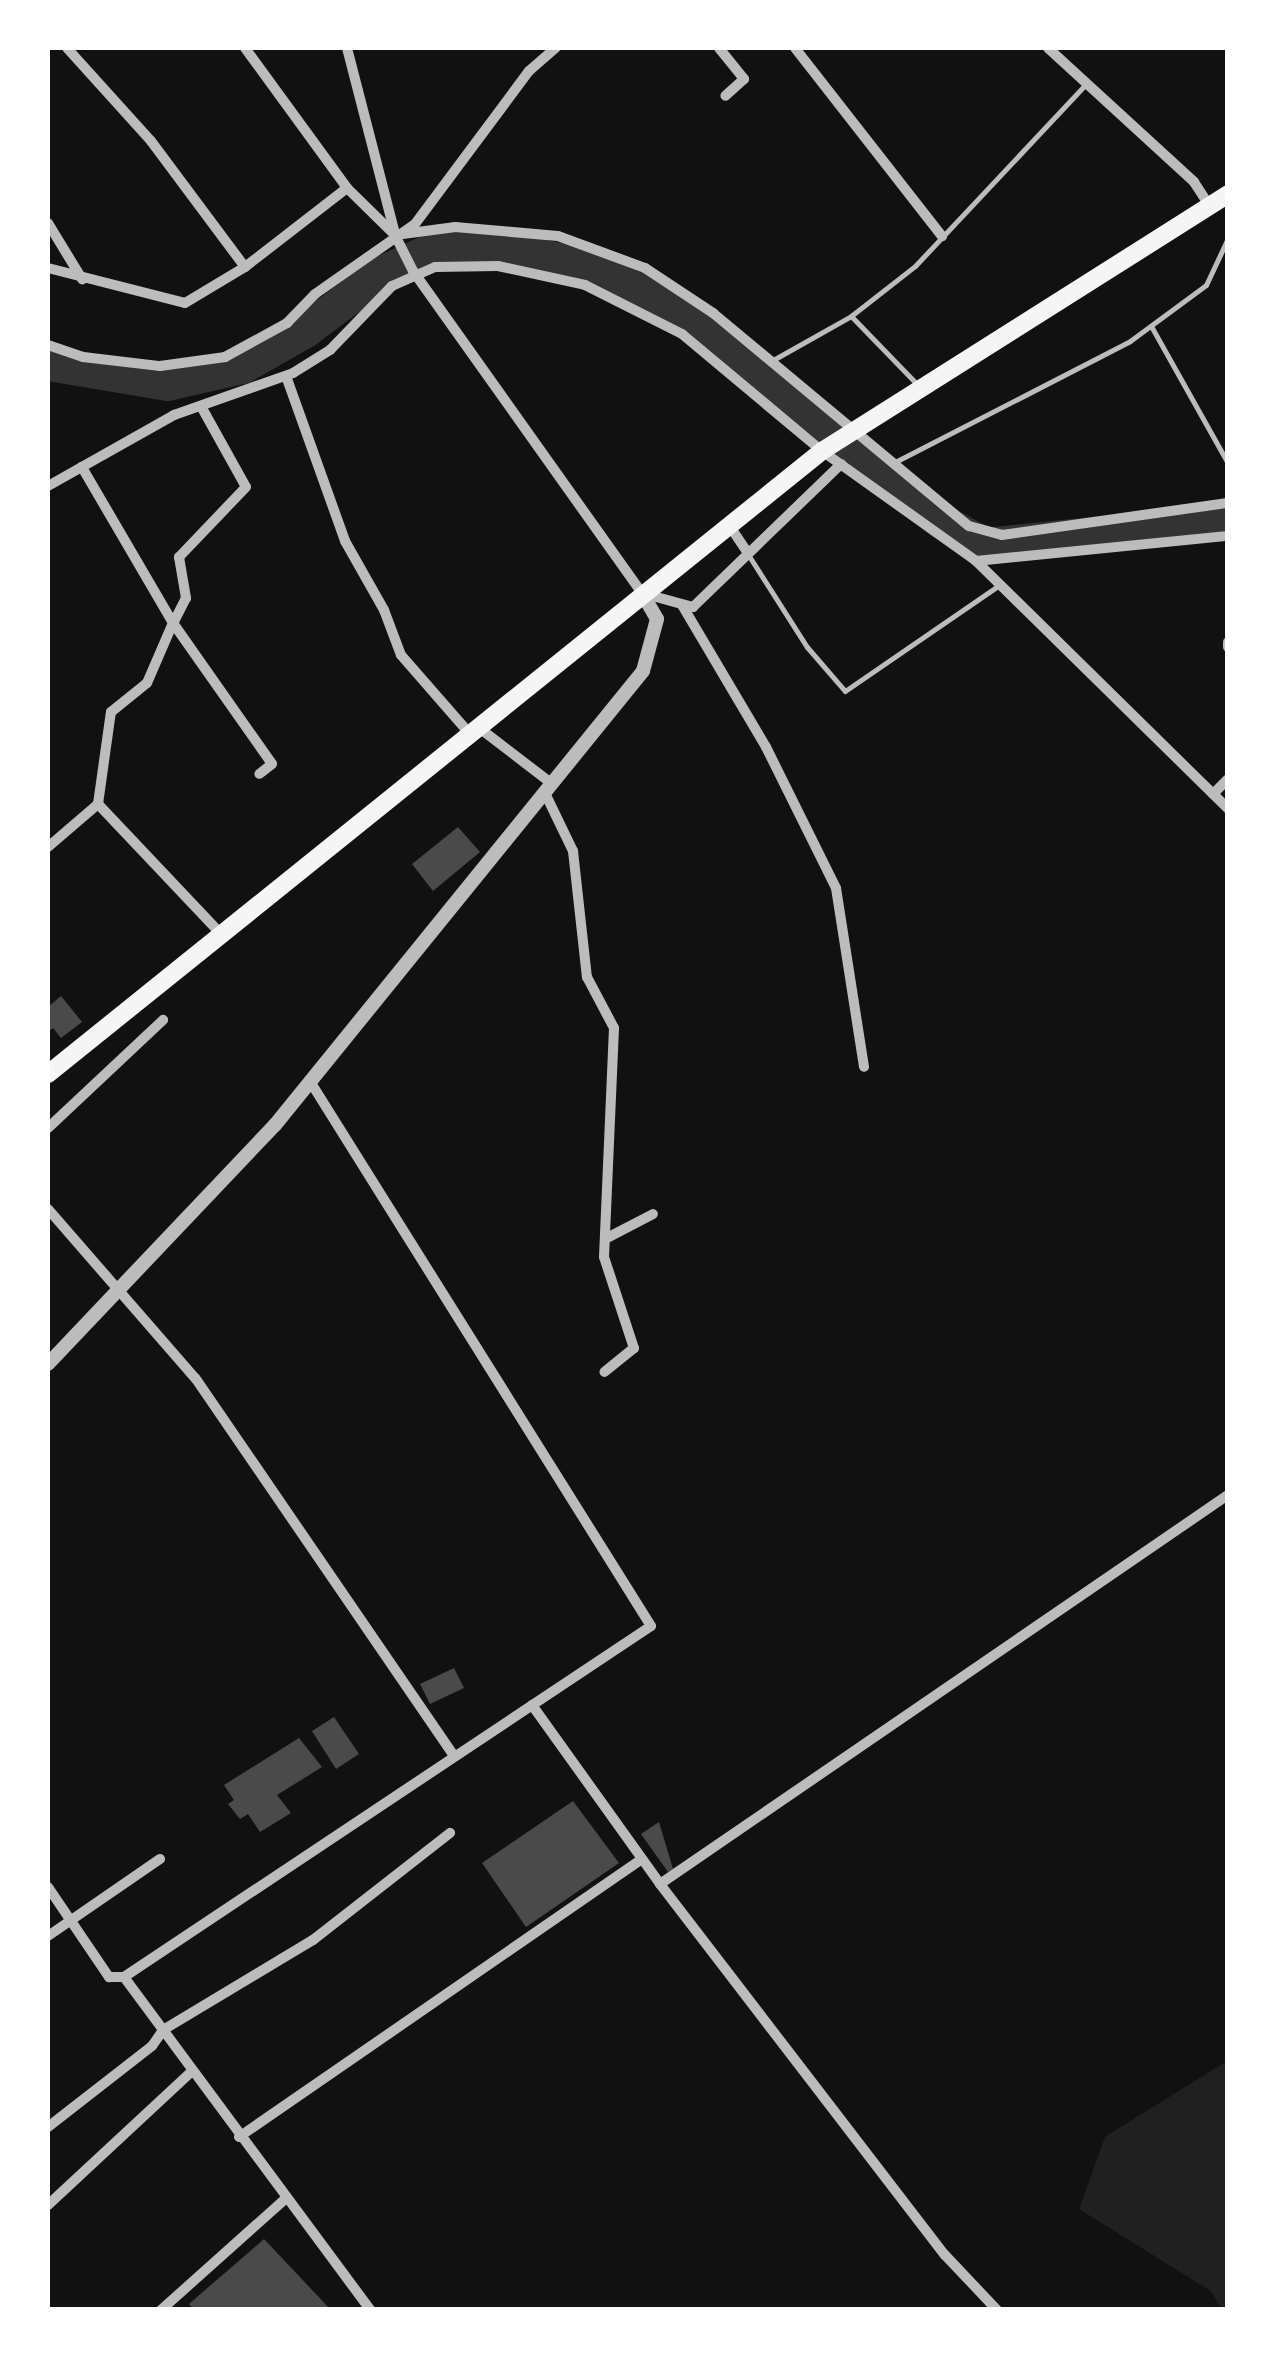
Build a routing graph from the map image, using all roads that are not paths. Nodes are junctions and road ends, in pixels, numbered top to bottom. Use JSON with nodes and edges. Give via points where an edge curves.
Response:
{"nodes":[{"id":1,"x":67,"y":48,"type":"edge"},
{"id":2,"x":245,"y":48,"type":"edge"},
{"id":3,"x":347,"y":48,"type":"edge"},
{"id":4,"x":556,"y":48,"type":"edge"},
{"id":5,"x":719,"y":48,"type":"edge"},
{"id":6,"x":795,"y":48,"type":"edge"},
{"id":7,"x":1048,"y":48,"type":"edge"},
{"id":8,"x":1086,"y":84,"type":"junction"},
{"id":9,"x":725,"y":96,"type":"dead end"},
{"id":10,"x":347,"y":188,"type":"junction"},
{"id":11,"x":1228,"y":194,"type":"edge"},
{"id":12,"x":1209,"y":205,"type":"junction"},
{"id":13,"x":48,"y":223,"type":"edge"},
{"id":14,"x":942,"y":236,"type":"junction"},
{"id":15,"x":1228,"y":238,"type":"edge"},
{"id":16,"x":398,"y":240,"type":"junction"},
{"id":17,"x":48,"y":268,"type":"edge"},
{"id":18,"x":245,"y":268,"type":"junction"},
{"id":19,"x":414,"y":273,"type":"junction"},
{"id":20,"x":83,"y":280,"type":"junction"},
{"id":21,"x":851,"y":316,"type":"junction"},
{"id":22,"x":1150,"y":326,"type":"junction"},
{"id":23,"x":48,"y":345,"type":"edge"},
{"id":24,"x":771,"y":362,"type":"junction"},
{"id":25,"x":286,"y":376,"type":"junction"},
{"id":26,"x":918,"y":385,"type":"junction"},
{"id":27,"x":202,"y":408,"type":"junction"},
{"id":28,"x":850,"y":431,"type":"junction"},
{"id":29,"x":824,"y":449,"type":"junction"},
{"id":30,"x":893,"y":463,"type":"junction"},
{"id":31,"x":1228,"y":463,"type":"edge"},
{"id":32,"x":841,"y":464,"type":"junction"},
{"id":33,"x":82,"y":466,"type":"junction"},
{"id":34,"x":48,"y":486,"type":"edge"},
{"id":35,"x":1228,"y":504,"type":"edge"},
{"id":36,"x":728,"y":524,"type":"junction"},
{"id":37,"x":1228,"y":536,"type":"edge"},
{"id":38,"x":748,"y":553,"type":"junction"},
{"id":39,"x":976,"y":561,"type":"junction"},
{"id":40,"x":1000,"y":584,"type":"junction"},
{"id":41,"x":642,"y":593,"type":"junction"},
{"id":42,"x":682,"y":605,"type":"junction"},
{"id":43,"x":173,"y":623,"type":"junction"},
{"id":44,"x":473,"y":730,"type":"junction"},
{"id":45,"x":259,"y":774,"type":"dead end"},
{"id":46,"x":1228,"y":780,"type":"edge"},
{"id":47,"x":548,"y":787,"type":"junction"},
{"id":48,"x":1213,"y":794,"type":"junction"},
{"id":49,"x":98,"y":804,"type":"junction"},
{"id":50,"x":1228,"y":808,"type":"edge"},
{"id":51,"x":48,"y":847,"type":"edge"},
{"id":52,"x":220,"y":934,"type":"junction"},
{"id":53,"x":163,"y":1020,"type":"dead end"},
{"id":54,"x":864,"y":1067,"type":"dead end"},
{"id":55,"x":48,"y":1074,"type":"edge"},
{"id":56,"x":311,"y":1083,"type":"junction"},
{"id":57,"x":48,"y":1128,"type":"edge"},
{"id":58,"x":48,"y":1208,"type":"edge"},
{"id":59,"x":653,"y":1214,"type":"dead end"},
{"id":60,"x":605,"y":1240,"type":"junction"},
{"id":61,"x":120,"y":1284,"type":"junction"},
{"id":62,"x":48,"y":1364,"type":"edge"},
{"id":63,"x":604,"y":1372,"type":"dead end"},
{"id":64,"x":1228,"y":1495,"type":"edge"},
{"id":65,"x":532,"y":1705,"type":"junction"},
{"id":66,"x":454,"y":1756,"type":"junction"},
{"id":67,"x":450,"y":1833,"type":"dead end"},
{"id":68,"x":160,"y":1860,"type":"dead end"},
{"id":69,"x":642,"y":1860,"type":"junction"},
{"id":70,"x":660,"y":1884,"type":"junction"},
{"id":71,"x":48,"y":1888,"type":"edge"},
{"id":72,"x":70,"y":1921,"type":"junction"},
{"id":73,"x":48,"y":1936,"type":"edge"},
{"id":74,"x":124,"y":1977,"type":"junction"},
{"id":75,"x":162,"y":2030,"type":"junction"},
{"id":76,"x":192,"y":2071,"type":"junction"},
{"id":77,"x":48,"y":2127,"type":"edge"},
{"id":78,"x":239,"y":2137,"type":"junction"},
{"id":79,"x":284,"y":2200,"type":"junction"},
{"id":80,"x":48,"y":2205,"type":"edge"},
{"id":81,"x":160,"y":2310,"type":"edge"},
{"id":82,"x":370,"y":2310,"type":"edge"},
{"id":83,"x":997,"y":2310,"type":"edge"}],
"edges":[{"from":1,"to":18,"type":"street","via":[[151,141]]},
{"from":2,"to":10,"type":"street"},
{"from":3,"to":16,"type":"street"},
{"from":4,"to":16,"type":"street","via":[[529,71]]},
{"from":5,"to":9,"type":"street","via":[[744,79]]},
{"from":6,"to":14,"type":"street"},
{"from":7,"to":8,"type":"street"},
{"from":8,"to":12,"type":"street","via":[[1194,182]]},
{"from":8,"to":14,"type":"lane"},
{"from":10,"to":16,"type":"street"},
{"from":10,"to":18,"type":"street"},
{"from":11,"to":12,"type":"main road"},
{"from":12,"to":26,"type":"main road"},
{"from":13,"to":20,"type":"street"},
{"from":14,"to":21,"type":"lane"},
{"from":15,"to":22,"type":"lane","via":[[1206,285]]},
{"from":16,"to":19,"type":"street"},
{"from":16,"to":23,"type":"street","via":[[287,324],[225,357],[160,366],[82,357]]},
{"from":16,"to":24,"type":"street","via":[[455,227],[558,236],[645,268]]},
{"from":17,"to":20,"type":"street"},
{"from":18,"to":20,"type":"street","via":[[185,303]]},
{"from":19,"to":25,"type":"street","via":[[392,286],[330,350]]},
{"from":19,"to":29,"type":"street","via":[[498,266],[621,298],[682,334]]},
{"from":19,"to":41,"type":"street"},
{"from":21,"to":24,"type":"lane"},
{"from":21,"to":26,"type":"lane"},
{"from":22,"to":30,"type":"lane"},
{"from":22,"to":31,"type":"lane"},
{"from":24,"to":28,"type":"street"},
{"from":25,"to":27,"type":"street"},
{"from":25,"to":44,"type":"street","via":[[345,541],[401,655]]},
{"from":26,"to":28,"type":"main road"},
{"from":27,"to":33,"type":"street","via":[[174,415]]},
{"from":27,"to":43,"type":"street","via":[[246,486],[178,557],[186,598]]},
{"from":28,"to":29,"type":"main road"},
{"from":28,"to":30,"type":"street"},
{"from":29,"to":32,"type":"street"},
{"from":29,"to":36,"type":"main road"},
{"from":30,"to":35,"type":"street","via":[[969,526],[1002,535]]},
{"from":32,"to":38,"type":"street"},
{"from":32,"to":39,"type":"street"},
{"from":33,"to":34,"type":"street"},
{"from":33,"to":43,"type":"street"},
{"from":36,"to":38,"type":"street"},
{"from":36,"to":41,"type":"main road"},
{"from":37,"to":39,"type":"street"},
{"from":38,"to":40,"type":"lane","via":[[807,647],[845,691]]},
{"from":38,"to":42,"type":"street","via":[[693,607]]},
{"from":39,"to":40,"type":"street"},
{"from":40,"to":48,"type":"street"},
{"from":41,"to":42,"type":"street"},
{"from":41,"to":44,"type":"main road"},
{"from":41,"to":47,"type":"street","via":[[656,619],[643,671]]},
{"from":42,"to":54,"type":"street","via":[[766,747],[836,888]]},
{"from":43,"to":45,"type":"street","via":[[272,764]]},
{"from":43,"to":49,"type":"street","via":[[147,683],[111,712]]},
{"from":44,"to":47,"type":"street"},
{"from":44,"to":52,"type":"main road"},
{"from":46,"to":48,"type":"street"},
{"from":47,"to":56,"type":"street"},
{"from":47,"to":60,"type":"street","via":[[573,851],[587,977],[614,1028]]},
{"from":48,"to":50,"type":"street"},
{"from":49,"to":51,"type":"street"},
{"from":49,"to":52,"type":"street"},
{"from":52,"to":55,"type":"main road"},
{"from":53,"to":57,"type":"street"},
{"from":56,"to":61,"type":"street"},
{"from":56,"to":65,"type":"street","via":[[651,1626]]},
{"from":58,"to":61,"type":"street"},
{"from":59,"to":60,"type":"street"},
{"from":60,"to":63,"type":"street","via":[[604,1257],[634,1348]]},
{"from":61,"to":62,"type":"street"},
{"from":61,"to":66,"type":"street","via":[[299,1522]]},
{"from":64,"to":70,"type":"street"},
{"from":65,"to":66,"type":"street"},
{"from":65,"to":69,"type":"street"},
{"from":66,"to":74,"type":"street"},
{"from":67,"to":75,"type":"street","via":[[313,1940]]},
{"from":68,"to":72,"type":"street"},
{"from":69,"to":70,"type":"street"},
{"from":69,"to":78,"type":"street"},
{"from":70,"to":83,"type":"street","via":[[945,2255]]},
{"from":71,"to":72,"type":"street"},
{"from":72,"to":73,"type":"street"},
{"from":72,"to":74,"type":"street","via":[[109,1977]]},
{"from":74,"to":75,"type":"street"},
{"from":75,"to":76,"type":"street"},
{"from":75,"to":77,"type":"street","via":[[152,2046]]},
{"from":76,"to":78,"type":"street"},
{"from":76,"to":80,"type":"street"},
{"from":78,"to":79,"type":"street"},
{"from":79,"to":81,"type":"street"},
{"from":79,"to":82,"type":"street"}]}
